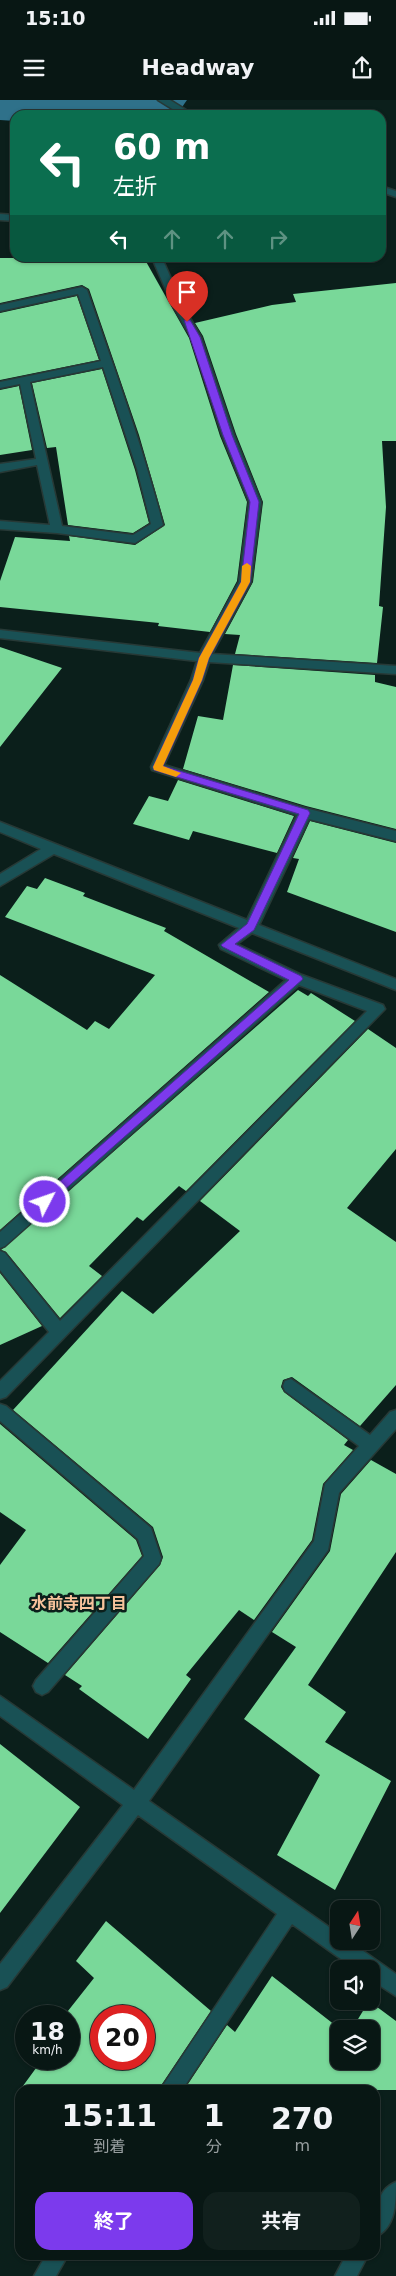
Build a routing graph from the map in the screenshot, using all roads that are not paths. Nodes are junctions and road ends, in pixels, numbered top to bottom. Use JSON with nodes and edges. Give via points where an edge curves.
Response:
{"nodes":[{"id":1,"x":163,"y":100,"type":"edge"},
{"id":2,"x":181,"y":110,"type":"edge"},
{"id":3,"x":160,"y":262,"type":"edge"},
{"id":4,"x":0,"y":308,"type":"edge"},
{"id":5,"x":108,"y":363,"type":"junction"},
{"id":6,"x":24,"y":380,"type":"junction"},
{"id":7,"x":0,"y":385,"type":"edge"},
{"id":8,"x":44,"y":461,"type":"junction"},
{"id":9,"x":0,"y":468,"type":"edge"},
{"id":10,"x":0,"y":525,"type":"edge"},
{"id":11,"x":58,"y":529,"type":"junction"},
{"id":12,"x":0,"y":634,"type":"edge"},
{"id":13,"x":204,"y":658,"type":"junction"},
{"id":14,"x":396,"y":670,"type":"edge"},
{"id":15,"x":305,"y":813,"type":"junction"},
{"id":16,"x":0,"y":827,"type":"edge"},
{"id":17,"x":396,"y":836,"type":"edge"},
{"id":18,"x":53,"y":848,"type":"junction"},
{"id":19,"x":0,"y":881,"type":"edge"},
{"id":20,"x":251,"y":927,"type":"junction"},
{"id":21,"x":298,"y":979,"type":"junction"},
{"id":22,"x":396,"y":985,"type":"edge"},
{"id":23,"x":0,"y":1241,"type":"edge"},
{"id":24,"x":0,"y":1258,"type":"edge"},
{"id":25,"x":59,"y":1332,"type":"junction"},
{"id":26,"x":291,"y":1386,"type":"dead end"},
{"id":27,"x":0,"y":1392,"type":"edge"},
{"id":28,"x":0,"y":1411,"type":"edge"},
{"id":29,"x":396,"y":1418,"type":"edge"},
{"id":30,"x":371,"y":1445,"type":"junction"},
{"id":31,"x":42,"y":1686,"type":"dead end"},
{"id":32,"x":0,"y":1705,"type":"edge"},
{"id":33,"x":136,"y":1803,"type":"junction"},
{"id":34,"x":290,"y":1911,"type":"junction"},
{"id":35,"x":0,"y":1980,"type":"edge"},
{"id":36,"x":396,"y":1986,"type":"edge"},
{"id":37,"x":173,"y":2085,"type":"edge"},
{"id":38,"x":396,"y":2192,"type":"edge"},
{"id":39,"x":380,"y":2219,"type":"edge"},
{"id":40,"x":55,"y":2260,"type":"edge"},
{"id":41,"x":355,"y":2260,"type":"edge"},
{"id":42,"x":44,"y":2276,"type":"edge"},
{"id":43,"x":345,"y":2276,"type":"edge"}],
"edges":[{"from":1,"to":2,"type":"street"},
{"from":3,"to":13,"type":"street","via":[[178,306],[196,337],[228,435],[255,502],[245,582]]},
{"from":4,"to":5,"type":"street","via":[[82,290]]},
{"from":5,"to":6,"type":"street"},
{"from":5,"to":11,"type":"street","via":[[143,469],[156,525],[135,539]]},
{"from":6,"to":7,"type":"street"},
{"from":6,"to":8,"type":"street"},
{"from":8,"to":9,"type":"street"},
{"from":8,"to":11,"type":"street"},
{"from":10,"to":11,"type":"street"},
{"from":12,"to":13,"type":"street"},
{"from":13,"to":14,"type":"street"},
{"from":13,"to":15,"type":"street","via":[[157,767]]},
{"from":15,"to":17,"type":"street"},
{"from":15,"to":20,"type":"street"},
{"from":16,"to":18,"type":"street"},
{"from":18,"to":19,"type":"street"},
{"from":18,"to":20,"type":"street"},
{"from":20,"to":21,"type":"street","via":[[226,945]]},
{"from":20,"to":22,"type":"street"},
{"from":21,"to":23,"type":"street"},
{"from":21,"to":25,"type":"street","via":[[378,1009]]},
{"from":24,"to":25,"type":"street"},
{"from":25,"to":27,"type":"street"},
{"from":26,"to":30,"type":"street"},
{"from":28,"to":31,"type":"street","via":[[145,1534],[153,1558]]},
{"from":29,"to":30,"type":"street"},
{"from":30,"to":33,"type":"street","via":[[331,1490],[322,1544]]},
{"from":32,"to":33,"type":"street"},
{"from":33,"to":34,"type":"street"},
{"from":33,"to":35,"type":"street"},
{"from":34,"to":36,"type":"street"},
{"from":34,"to":37,"type":"street"},
{"from":38,"to":39,"type":"street"},
{"from":40,"to":42,"type":"street"},
{"from":41,"to":43,"type":"street"}]}
